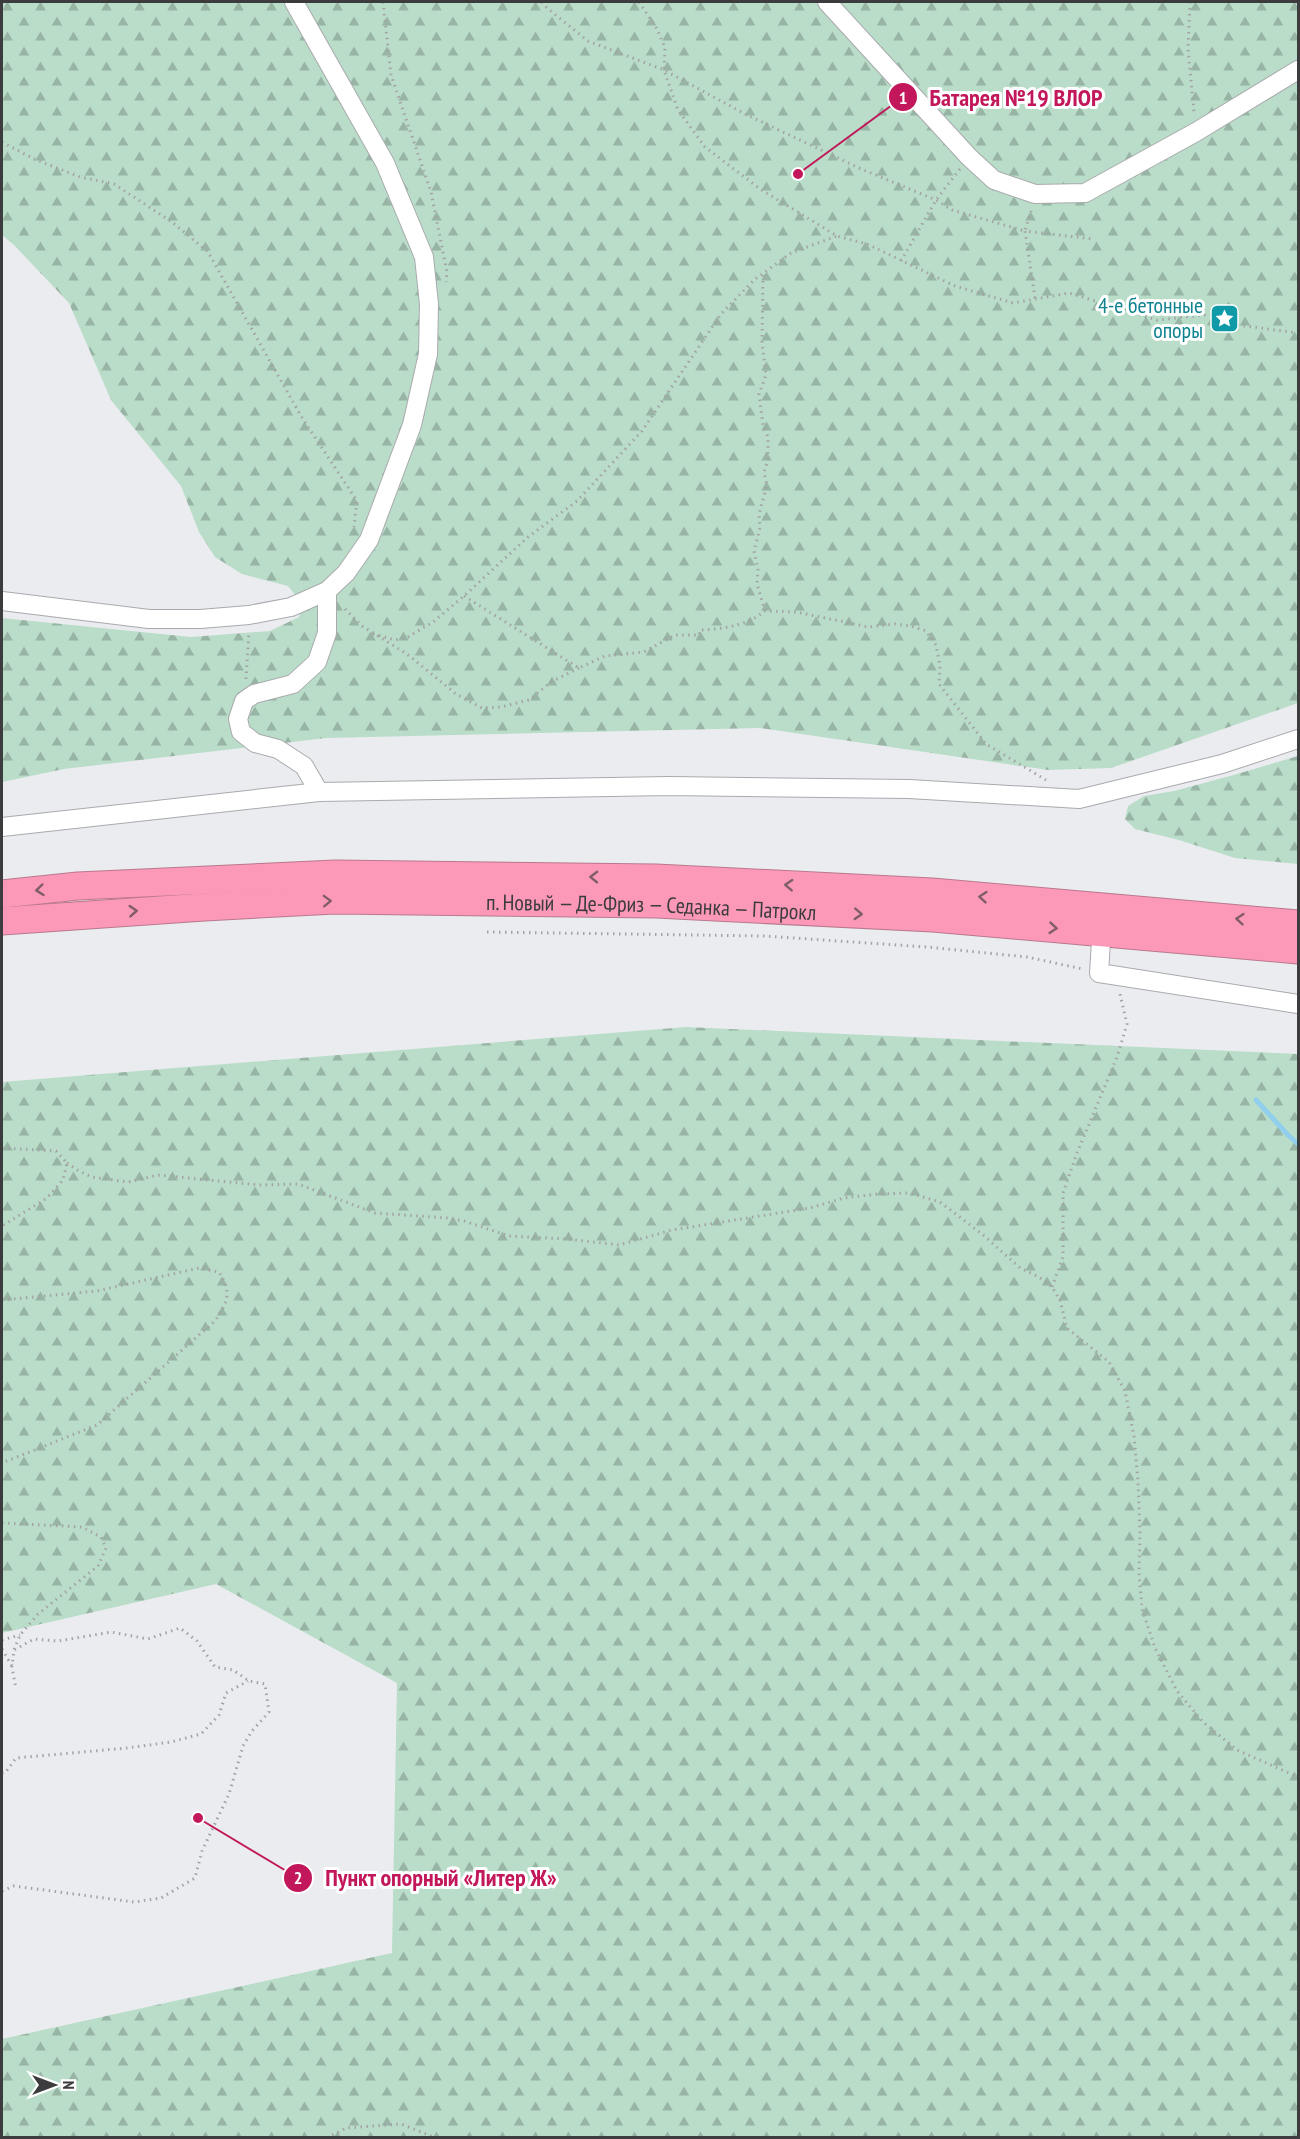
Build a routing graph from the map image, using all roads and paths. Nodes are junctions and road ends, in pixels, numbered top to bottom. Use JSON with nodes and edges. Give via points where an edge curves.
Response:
{"nodes":[{"id":1,"x":294,"y":2,"type":"edge"},
{"id":2,"x":382,"y":2,"type":"edge"},
{"id":3,"x":542,"y":2,"type":"edge"},
{"id":4,"x":639,"y":2,"type":"edge"},
{"id":5,"x":827,"y":2,"type":"edge"},
{"id":6,"x":1190,"y":2,"type":"edge"},
{"id":7,"x":664,"y":70,"type":"junction"},
{"id":8,"x":1299,"y":70,"type":"edge"},
{"id":9,"x":1196,"y":132,"type":"junction"},
{"id":10,"x":2,"y":142,"type":"edge"},
{"id":11,"x":969,"y":157,"type":"junction"},
{"id":12,"x":1035,"y":194,"type":"junction"},
{"id":13,"x":936,"y":200,"type":"junction"},
{"id":14,"x":1025,"y":231,"type":"junction"},
{"id":15,"x":837,"y":236,"type":"junction"},
{"id":16,"x":1093,"y":239,"type":"dead end"},
{"id":17,"x":901,"y":261,"type":"junction"},
{"id":18,"x":763,"y":273,"type":"junction"},
{"id":19,"x":1035,"y":299,"type":"junction"},
{"id":20,"x":429,"y":304,"type":"junction"},
{"id":21,"x":1299,"y":333,"type":"edge"},
{"id":22,"x":354,"y":530,"type":"dead end"},
{"id":23,"x":327,"y":591,"type":"junction"},
{"id":24,"x":464,"y":596,"type":"junction"},
{"id":25,"x":2,"y":601,"type":"edge"},
{"id":26,"x":765,"y":611,"type":"junction"},
{"id":27,"x":249,"y":615,"type":"junction"},
{"id":28,"x":373,"y":634,"type":"junction"},
{"id":29,"x":579,"y":668,"type":"junction"},
{"id":30,"x":244,"y":701,"type":"junction"},
{"id":31,"x":1299,"y":739,"type":"edge"},
{"id":32,"x":1051,"y":782,"type":"dead end"},
{"id":33,"x":319,"y":792,"type":"junction"},
{"id":34,"x":2,"y":827,"type":"edge"},
{"id":35,"x":2,"y":894,"type":"edge"},
{"id":36,"x":2,"y":921,"type":"edge"},
{"id":37,"x":1299,"y":924,"type":"edge"},
{"id":38,"x":487,"y":932,"type":"dead end"},
{"id":39,"x":1101,"y":941,"type":"dead end"},
{"id":40,"x":1299,"y":950,"type":"edge"},
{"id":41,"x":1108,"y":974,"type":"junction"},
{"id":42,"x":1299,"y":1004,"type":"edge"},
{"id":43,"x":2,"y":1148,"type":"edge"},
{"id":44,"x":67,"y":1163,"type":"junction"},
{"id":45,"x":2,"y":1226,"type":"edge"},
{"id":46,"x":1052,"y":1287,"type":"junction"},
{"id":47,"x":2,"y":1300,"type":"edge"},
{"id":48,"x":2,"y":1463,"type":"edge"},
{"id":49,"x":2,"y":1523,"type":"edge"},
{"id":50,"x":20,"y":1635,"type":"junction"},
{"id":51,"x":2,"y":1640,"type":"edge"},
{"id":52,"x":2,"y":1648,"type":"edge"},
{"id":53,"x":14,"y":1650,"type":"junction"},
{"id":54,"x":12,"y":1667,"type":"junction"},
{"id":55,"x":249,"y":1681,"type":"junction"},
{"id":56,"x":16,"y":1689,"type":"dead end"},
{"id":57,"x":2,"y":1773,"type":"edge"},
{"id":58,"x":1299,"y":1777,"type":"edge"},
{"id":59,"x":2,"y":1891,"type":"edge"},
{"id":60,"x":327,"y":2138,"type":"edge"},
{"id":61,"x":436,"y":2138,"type":"edge"}],
"edges":[{"from":1,"to":20,"type":"street","via":[[385,163],[424,257]]},
{"from":2,"to":20,"type":"path","via":[[391,75],[431,192],[447,272],[445,287]]},
{"from":3,"to":7,"type":"path","via":[[588,41]]},
{"from":4,"to":7,"type":"path","via":[[661,38]]},
{"from":5,"to":11,"type":"street"},
{"from":6,"to":9,"type":"path","via":[[1188,50]]},
{"from":7,"to":13,"type":"path","via":[[745,114]]},
{"from":7,"to":15,"type":"path","via":[[678,110],[705,147],[760,189]]},
{"from":8,"to":9,"type":"street"},
{"from":9,"to":12,"type":"street","via":[[1085,193]]},
{"from":10,"to":22,"type":"path","via":[[80,177],[114,184],[172,222],[208,252],[301,416],[357,501]]},
{"from":11,"to":12,"type":"street","via":[[994,180]]},
{"from":11,"to":13,"type":"path"},
{"from":12,"to":14,"type":"path"},
{"from":13,"to":14,"type":"path","via":[[952,210]]},
{"from":13,"to":17,"type":"path"},
{"from":14,"to":16,"type":"path"},
{"from":14,"to":19,"type":"path"},
{"from":15,"to":17,"type":"path","via":[[867,244]]},
{"from":15,"to":18,"type":"path","via":[[791,253]]},
{"from":17,"to":19,"type":"path","via":[[955,286],[1013,303]]},
{"from":18,"to":24,"type":"path","via":[[721,314],[642,431],[577,501],[528,537]]},
{"from":18,"to":26,"type":"path","via":[[762,343],[766,375],[759,394],[768,437],[768,460],[754,550],[757,584]]},
{"from":19,"to":21,"type":"path","via":[[1069,293],[1157,320],[1214,314],[1238,325]]},
{"from":20,"to":23,"type":"street","via":[[428,354],[412,425],[369,540],[346,573]]},
{"from":23,"to":27,"type":"street","via":[[291,607]]},
{"from":23,"to":28,"type":"path"},
{"from":23,"to":30,"type":"street","via":[[327,633],[317,662],[293,684],[254,694]]},
{"from":24,"to":28,"type":"path","via":[[408,637],[395,640]]},
{"from":24,"to":29,"type":"path"},
{"from":25,"to":27,"type":"street","via":[[149,619]]},
{"from":26,"to":29,"type":"path","via":[[755,619],[723,629],[675,635],[644,652],[605,656]]},
{"from":26,"to":32,"type":"path","via":[[796,612],[869,627],[895,624],[926,631],[936,645],[939,684],[986,744]]},
{"from":27,"to":30,"type":"path"},
{"from":28,"to":29,"type":"path","via":[[407,654],[456,694],[482,708],[529,700],[551,682]]},
{"from":30,"to":33,"type":"street","via":[[238,719],[241,732],[255,743],[278,749],[304,766]]},
{"from":31,"to":33,"type":"street","via":[[1222,764],[1079,799],[909,789],[669,786]]},
{"from":33,"to":34,"type":"street"},
{"from":37,"to":35,"type":"highway","name":"п. Новый — Де-Фриз — Седанка — Патрокл","one_way":true,"via":[[932,892],[656,878],[335,874],[78,886]]},
{"from":36,"to":40,"type":"highway","name":"п. Новый — Де-Фриз — Седанка — Патрокл","one_way":true,"via":[[334,900],[656,904],[933,918]]},
{"from":38,"to":41,"type":"path","via":[[787,938],[927,947],[1028,957]]},
{"from":39,"to":41,"type":"street"},
{"from":41,"to":42,"type":"street"},
{"from":41,"to":46,"type":"path","via":[[1126,1024],[1117,1057],[1063,1193],[1063,1257]]},
{"from":43,"to":44,"type":"path","via":[[56,1151]]},
{"from":44,"to":45,"type":"path","via":[[63,1180],[47,1198]]},
{"from":44,"to":46,"type":"path","via":[[93,1177],[128,1182],[158,1175],[259,1185],[298,1184],[375,1213],[447,1218],[509,1236],[619,1245],[672,1230],[810,1208],[844,1198],[909,1193],[939,1202],[1020,1268]]},
{"from":46,"to":58,"type":"path","via":[[1060,1300],[1067,1328],[1109,1362],[1125,1391],[1138,1481],[1142,1609],[1155,1648],[1177,1691],[1203,1722],[1237,1750]]},
{"from":47,"to":48,"type":"path","via":[[97,1291],[200,1268],[219,1272],[227,1286],[226,1305],[215,1321],[97,1425]]},
{"from":49,"to":50,"type":"path","via":[[82,1527],[101,1537],[106,1548],[98,1566],[38,1614]]},
{"from":50,"to":51,"type":"path"},
{"from":50,"to":53,"type":"path"},
{"from":52,"to":54,"type":"path"},
{"from":53,"to":54,"type":"path"},
{"from":53,"to":55,"type":"path","via":[[34,1639],[58,1641],[111,1632],[148,1639],[180,1628],[197,1641],[214,1666],[233,1670]]},
{"from":54,"to":56,"type":"path"},
{"from":55,"to":57,"type":"path","via":[[226,1692],[219,1715],[201,1734],[127,1748],[16,1758]]},
{"from":55,"to":59,"type":"path","via":[[265,1684],[269,1712],[243,1746],[229,1794],[202,1851],[195,1878],[161,1899],[135,1902],[14,1886]]},
{"from":60,"to":61,"type":"path","via":[[346,2128],[401,2124]]}]}
